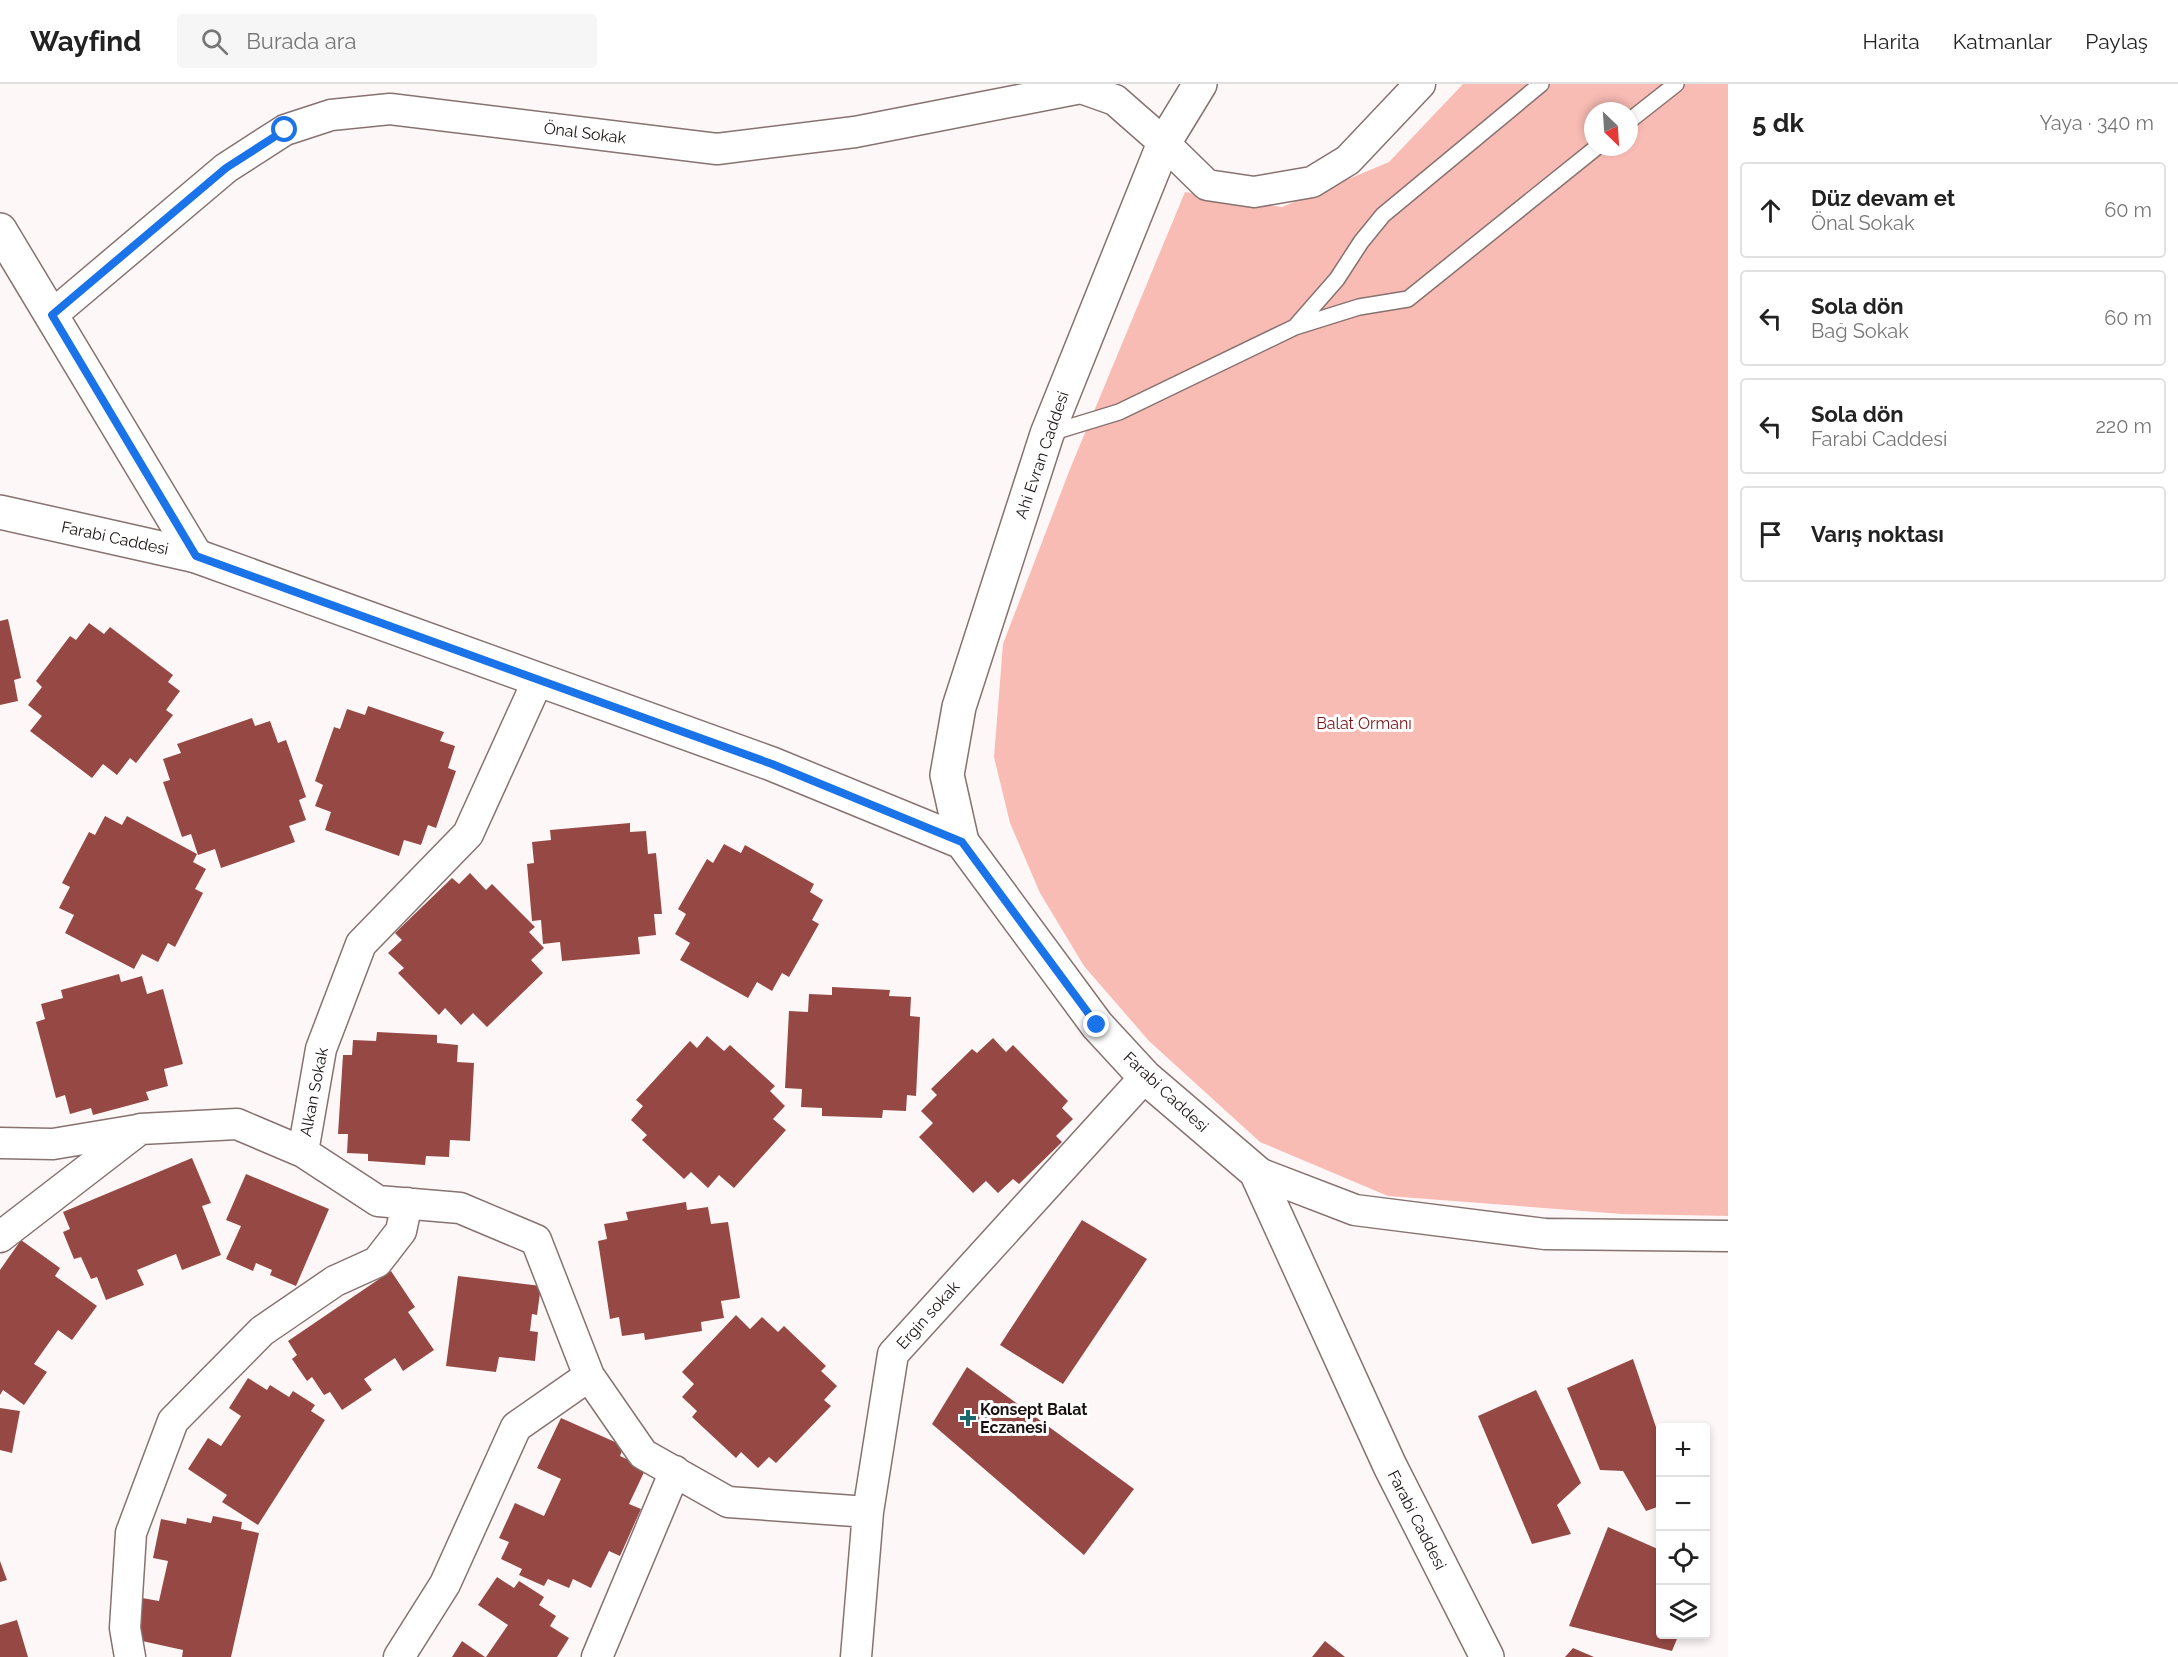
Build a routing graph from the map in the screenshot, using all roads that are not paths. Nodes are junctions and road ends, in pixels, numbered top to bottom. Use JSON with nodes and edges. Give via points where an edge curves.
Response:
{"nodes":[{"id":1,"x":1200,"y":84,"type":"edge"},
{"id":2,"x":1420,"y":84,"type":"edge"},
{"id":3,"x":1541,"y":84,"type":"edge"},
{"id":4,"x":1676,"y":84,"type":"edge"},
{"id":5,"x":1638,"y":115,"type":"edge"},
{"id":6,"x":1164,"y":143,"type":"junction"},
{"id":7,"x":1586,"y":156,"type":"edge"},
{"id":8,"x":0,"y":230,"type":"edge"},
{"id":9,"x":52,"y":315,"type":"junction"},
{"id":10,"x":1295,"y":327,"type":"junction"},
{"id":11,"x":1047,"y":434,"type":"junction"},
{"id":12,"x":0,"y":512,"type":"edge"},
{"id":13,"x":196,"y":556,"type":"junction"},
{"id":14,"x":538,"y":680,"type":"junction"},
{"id":15,"x":962,"y":842,"type":"junction"},
{"id":16,"x":1145,"y":1077,"type":"junction"},
{"id":17,"x":140,"y":1129,"type":"junction"},
{"id":18,"x":0,"y":1143,"type":"edge"},
{"id":19,"x":303,"y":1152,"type":"junction"},
{"id":20,"x":1256,"y":1172,"type":"junction"},
{"id":21,"x":407,"y":1203,"type":"junction"},
{"id":22,"x":1728,"y":1236,"type":"edge"},
{"id":23,"x":0,"y":1238,"type":"edge"},
{"id":24,"x":589,"y":1376,"type":"junction"},
{"id":25,"x":675,"y":1472,"type":"junction"},
{"id":26,"x":868,"y":1512,"type":"junction"},
{"id":27,"x":130,"y":1657,"type":"edge"},
{"id":28,"x":399,"y":1657,"type":"edge"},
{"id":29,"x":597,"y":1657,"type":"edge"},
{"id":30,"x":856,"y":1657,"type":"edge"},
{"id":31,"x":1487,"y":1657,"type":"edge"}],
"edges":[{"from":1,"to":6,"type":"main road","name":"Ahi Evran Caddesi"},
{"from":2,"to":6,"type":"street","name":"Önal Sokak","via":[[1348,160],[1312,182],[1254,192],[1207,185]]},
{"from":3,"to":10,"type":"lane","via":[[1383,215],[1337,279]]},
{"from":4,"to":5,"type":"lane"},
{"from":6,"to":9,"type":"street","name":"Önal Sokak","via":[[1115,100],[1081,88],[855,132],[717,149],[390,109],[331,115],[285,130],[226,168]]},
{"from":6,"to":11,"type":"main road","name":"Ahi Evran Caddesi"},
{"from":7,"to":10,"type":"lane","via":[[1408,299],[1359,307]]},
{"from":8,"to":9,"type":"main road"},
{"from":9,"to":13,"type":"main road"},
{"from":10,"to":11,"type":"lane","via":[[1119,412]]},
{"from":11,"to":15,"type":"main road","name":"Ahi Evran Caddesi","via":[[958,707],[947,775]]},
{"from":12,"to":13,"type":"main road","name":"Farabi Caddesi"},
{"from":13,"to":14,"type":"main road","name":"Farabi Caddesi"},
{"from":14,"to":15,"type":"main road","name":"Farabi Caddesi","via":[[772,764]]},
{"from":14,"to":19,"type":"street","name":"Alkan Sokak","via":[[468,834],[361,944],[321,1049]]},
{"from":15,"to":16,"type":"main road","name":"Farabi Caddesi","via":[[1097,1025]]},
{"from":16,"to":20,"type":"main road","name":"Farabi Caddesi"},
{"from":16,"to":26,"type":"street","name":"Ergin sokak","via":[[893,1353]]},
{"from":17,"to":18,"type":"street","name":"Alkan Sokak","via":[[53,1144]]},
{"from":17,"to":19,"type":"street","name":"Alkan Sokak","via":[[237,1124]]},
{"from":17,"to":23,"type":"street"},
{"from":19,"to":21,"type":"street","via":[[378,1201]]},
{"from":20,"to":22,"type":"street","via":[[1355,1210],[1545,1233]]},
{"from":20,"to":31,"type":"main road","name":"Farabi Caddesi","via":[[1390,1466]]},
{"from":21,"to":24,"type":"street","via":[[460,1208],[536,1240]]},
{"from":21,"to":27,"type":"street","via":[[401,1231],[377,1262],[335,1281],[262,1331],[172,1421],[131,1533],[125,1629]]},
{"from":24,"to":25,"type":"street","via":[[643,1454]]},
{"from":24,"to":28,"type":"street","via":[[516,1427],[445,1584]]},
{"from":25,"to":26,"type":"street","via":[[728,1502]]},
{"from":25,"to":29,"type":"street"},
{"from":26,"to":30,"type":"street","name":"Ergin sokak"}]}
